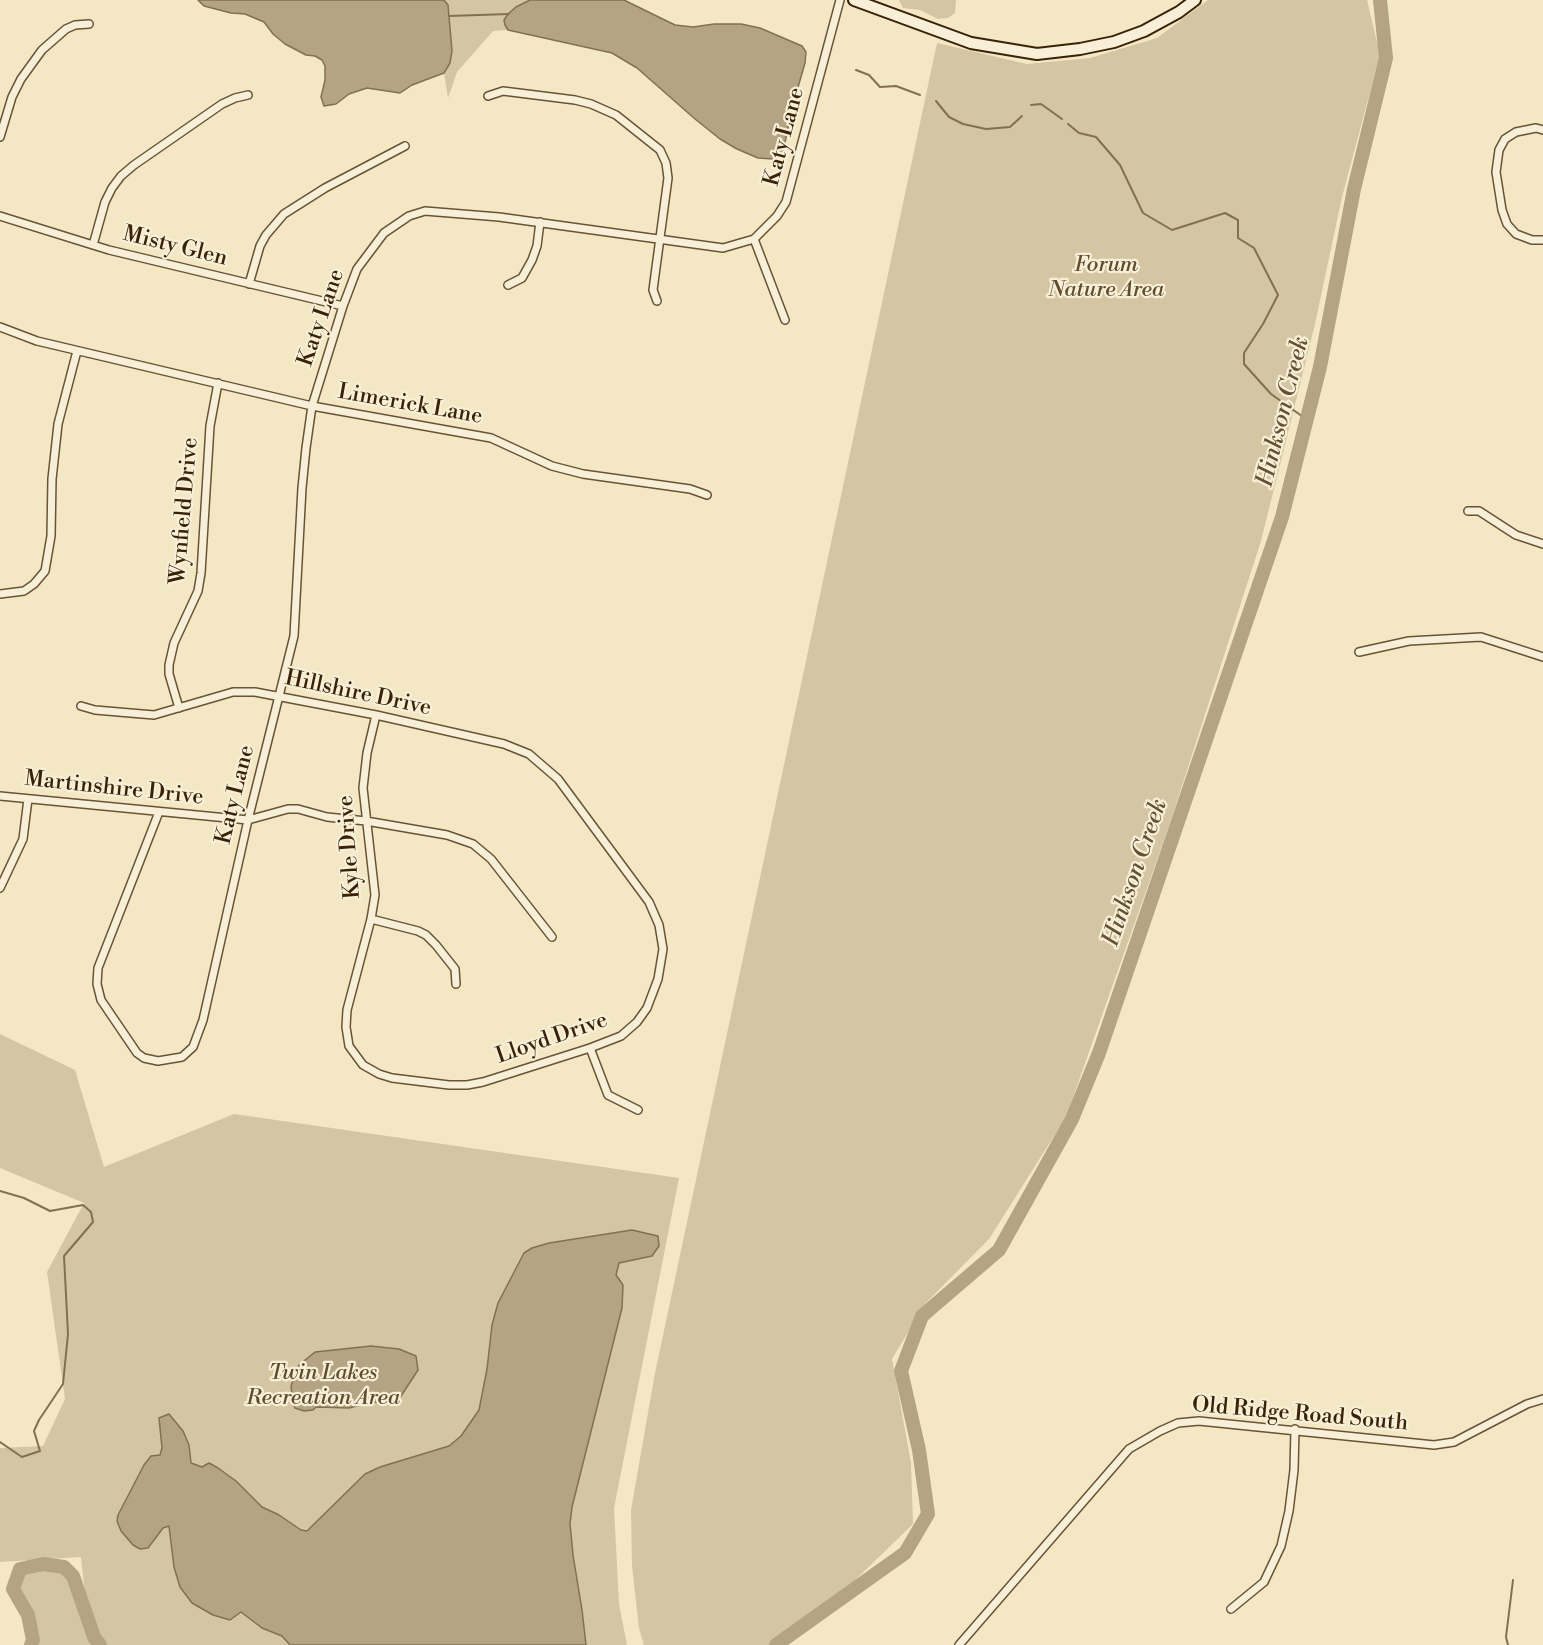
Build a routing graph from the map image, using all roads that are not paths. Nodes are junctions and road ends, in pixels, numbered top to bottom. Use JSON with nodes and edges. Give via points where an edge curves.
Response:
{"nodes":[{"id":1,"x":840,"y":0,"type":"edge"},
{"id":2,"x":854,"y":0,"type":"edge"},
{"id":3,"x":1195,"y":0,"type":"edge"},
{"id":4,"x":89,"y":24,"type":"dead end"},
{"id":5,"x":249,"y":95,"type":"dead end"},
{"id":6,"x":488,"y":96,"type":"dead end"},
{"id":7,"x":1543,"y":130,"type":"edge"},
{"id":8,"x":0,"y":137,"type":"edge"},
{"id":9,"x":405,"y":146,"type":"dead end"},
{"id":10,"x":0,"y":216,"type":"edge"},
{"id":11,"x":540,"y":222,"type":"junction"},
{"id":12,"x":661,"y":239,"type":"junction"},
{"id":13,"x":754,"y":239,"type":"junction"},
{"id":14,"x":1543,"y":240,"type":"edge"},
{"id":15,"x":93,"y":245,"type":"junction"},
{"id":16,"x":249,"y":284,"type":"junction"},
{"id":17,"x":508,"y":285,"type":"dead end"},
{"id":18,"x":657,"y":301,"type":"dead end"},
{"id":19,"x":343,"y":306,"type":"junction"},
{"id":20,"x":785,"y":320,"type":"dead end"},
{"id":21,"x":0,"y":327,"type":"edge"},
{"id":22,"x":77,"y":351,"type":"junction"},
{"id":23,"x":218,"y":383,"type":"junction"},
{"id":24,"x":312,"y":406,"type":"junction"},
{"id":25,"x":707,"y":495,"type":"dead end"},
{"id":26,"x":1468,"y":511,"type":"dead end"},
{"id":27,"x":1543,"y":544,"type":"edge"},
{"id":28,"x":0,"y":594,"type":"edge"},
{"id":29,"x":1359,"y":652,"type":"dead end"},
{"id":30,"x":1543,"y":657,"type":"edge"},
{"id":31,"x":280,"y":697,"type":"junction"},
{"id":32,"x":81,"y":706,"type":"dead end"},
{"id":33,"x":179,"y":708,"type":"junction"},
{"id":34,"x":376,"y":715,"type":"junction"},
{"id":35,"x":529,"y":754,"type":"joint"},
{"id":36,"x":0,"y":796,"type":"edge"},
{"id":37,"x":28,"y":799,"type":"junction"},
{"id":38,"x":159,"y":812,"type":"junction"},
{"id":39,"x":248,"y":820,"type":"junction"},
{"id":40,"x":366,"y":821,"type":"junction"},
{"id":41,"x":0,"y":888,"type":"edge"},
{"id":42,"x":371,"y":919,"type":"junction"},
{"id":43,"x":552,"y":937,"type":"dead end"},
{"id":44,"x":456,"y":984,"type":"dead end"},
{"id":45,"x":349,"y":1046,"type":"joint"},
{"id":46,"x":590,"y":1048,"type":"junction"},
{"id":47,"x":638,"y":1110,"type":"dead end"},
{"id":48,"x":1543,"y":1399,"type":"edge"},
{"id":49,"x":1295,"y":1429,"type":"junction"},
{"id":50,"x":1232,"y":1609,"type":"dead end"},
{"id":51,"x":959,"y":1645,"type":"edge"}],
"edges":[{"from":1,"to":13,"type":"street","name":"Katy Lane","via":[[789,194],[777,216]]},
{"from":2,"to":3,"type":"street","via":[[971,43],[1036,54],[1114,42],[1144,31]]},
{"from":4,"to":8,"type":"street","via":[[66,29],[42,50],[21,79]]},
{"from":5,"to":15,"type":"street","via":[[222,104],[121,176],[105,202]]},
{"from":6,"to":12,"type":"street","via":[[503,91],[591,104],[616,115],[660,150],[668,178]]},
{"from":7,"to":14,"type":"street","via":[[1515,132],[1505,139],[1496,172],[1507,224],[1516,234]]},
{"from":9,"to":16,"type":"street","via":[[284,214],[260,246]]},
{"from":10,"to":15,"type":"street","name":"Misty Glen"},
{"from":11,"to":12,"type":"street","name":"Katy Lane"},
{"from":11,"to":17,"type":"street","via":[[532,260],[522,278]]},
{"from":11,"to":19,"type":"street","name":"Katy Lane","via":[[445,211],[409,216],[393,225],[372,247],[357,269]]},
{"from":12,"to":13,"type":"street","name":"Katy Lane","via":[[723,248]]},
{"from":12,"to":18,"type":"street","via":[[653,290]]},
{"from":13,"to":20,"type":"street"},
{"from":15,"to":16,"type":"street","name":"Misty Glen"},
{"from":16,"to":19,"type":"street","name":"Misty Glen"},
{"from":19,"to":24,"type":"street","name":"Katy Lane"},
{"from":21,"to":22,"type":"street","name":"Limerick Lane"},
{"from":22,"to":23,"type":"street","name":"Limerick Lane"},
{"from":22,"to":28,"type":"street","via":[[58,424],[47,565],[24,591]]},
{"from":23,"to":24,"type":"street","name":"Limerick Lane"},
{"from":23,"to":33,"type":"street","name":"Wynfield Drive","via":[[210,426],[198,591],[174,643],[169,665]]},
{"from":24,"to":25,"type":"street","name":"Limerick Lane","via":[[491,438],[552,466]]},
{"from":24,"to":31,"type":"street","name":"Katy Lane","via":[[302,488],[294,636]]},
{"from":26,"to":27,"type":"street","via":[[1479,511],[1516,535]]},
{"from":29,"to":30,"type":"street","via":[[1409,641],[1481,638]]},
{"from":31,"to":33,"type":"street","name":"Hillshire Drive","via":[[233,692]]},
{"from":31,"to":34,"type":"street","name":"Hillshire Drive"},
{"from":31,"to":39,"type":"street","name":"Katy Lane"},
{"from":32,"to":33,"type":"street","name":"Hillshire Drive","via":[[136,715]]},
{"from":34,"to":35,"type":"street","name":"Hillshire Drive","via":[[504,744]]},
{"from":34,"to":40,"type":"street","name":"Kyle Drive","via":[[364,772]]},
{"from":35,"to":46,"type":"street","name":"Lloyd Drive","via":[[558,779],[649,902],[659,926],[663,949],[658,979],[647,1008],[621,1035]]},
{"from":36,"to":37,"type":"street","name":"Martinshire Drive"},
{"from":37,"to":38,"type":"street","name":"Martinshire Drive"},
{"from":37,"to":41,"type":"street","via":[[22,839]]},
{"from":38,"to":39,"type":"street","name":"Martinshire Drive"},
{"from":38,"to":39,"type":"street","name":"Katy Lane","via":[[98,968],[97,984],[101,1000],[136,1053],[158,1061],[182,1057],[193,1047],[203,1020]]},
{"from":39,"to":40,"type":"street","name":"Martinshire Drive","via":[[298,809]]},
{"from":40,"to":42,"type":"street","name":"Kyle Drive","via":[[375,896]]},
{"from":40,"to":43,"type":"street","name":"Martinshire Drive","via":[[447,835],[473,844],[491,859]]},
{"from":42,"to":44,"type":"street","via":[[426,935],[455,969]]},
{"from":42,"to":45,"type":"street","name":"Kyle Drive","via":[[347,1010]]},
{"from":45,"to":46,"type":"street","name":"Lloyd Drive","via":[[363,1065],[379,1074],[449,1085],[483,1082]]},
{"from":46,"to":47,"type":"street","via":[[608,1095]]},
{"from":48,"to":49,"type":"street","name":"Old Ridge Road South","via":[[1454,1442],[1434,1445]]},
{"from":49,"to":50,"type":"street","via":[[1292,1491],[1281,1546],[1264,1581]]},
{"from":49,"to":51,"type":"street","name":"Old Ridge Road South","via":[[1199,1421],[1178,1423],[1130,1449]]}]}
